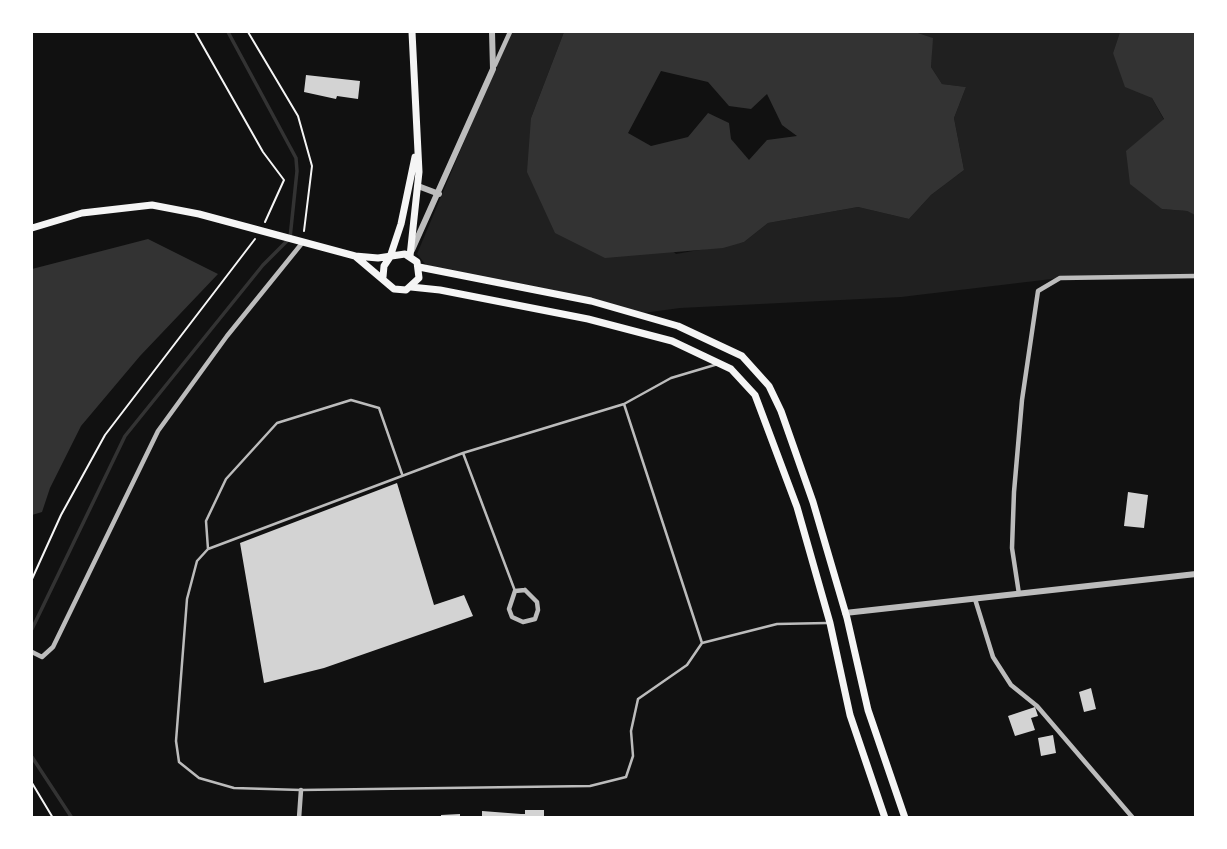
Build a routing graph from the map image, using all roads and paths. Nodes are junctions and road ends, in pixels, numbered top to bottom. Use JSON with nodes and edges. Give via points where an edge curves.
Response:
{"nodes":[{"id":1,"x":195,"y":32,"type":"edge"},
{"id":2,"x":247,"y":32,"type":"edge"},
{"id":3,"x":412,"y":32,"type":"edge"},
{"id":4,"x":492,"y":32,"type":"edge"},
{"id":5,"x":510,"y":32,"type":"edge"},
{"id":6,"x":493,"y":69,"type":"junction"},
{"id":7,"x":416,"y":152,"type":"junction"},
{"id":8,"x":418,"y":186,"type":"junction"},
{"id":9,"x":439,"y":194,"type":"junction"},
{"id":10,"x":32,"y":228,"type":"edge"},
{"id":11,"x":261,"y":230,"type":"junction"},
{"id":12,"x":303,"y":242,"type":"junction"},
{"id":13,"x":355,"y":256,"type":"junction"},
{"id":14,"x":410,"y":256,"type":"junction"},
{"id":15,"x":390,"y":257,"type":"junction"},
{"id":16,"x":419,"y":267,"type":"junction"},
{"id":17,"x":1195,"y":276,"type":"edge"},
{"id":18,"x":383,"y":277,"type":"junction"},
{"id":19,"x":411,"y":287,"type":"junction"},
{"id":20,"x":721,"y":363,"type":"junction"},
{"id":21,"x":624,"y":404,"type":"junction"},
{"id":22,"x":463,"y":453,"type":"junction"},
{"id":23,"x":402,"y":474,"type":"junction"},
{"id":24,"x":208,"y":549,"type":"junction"},
{"id":25,"x":1195,"y":574,"type":"edge"},
{"id":26,"x":32,"y":579,"type":"edge"},
{"id":27,"x":515,"y":591,"type":"junction"},
{"id":28,"x":1019,"y":595,"type":"junction"},
{"id":29,"x":975,"y":599,"type":"junction"},
{"id":30,"x":845,"y":613,"type":"junction"},
{"id":31,"x":829,"y":619,"type":"junction"},
{"id":32,"x":702,"y":643,"type":"junction"},
{"id":33,"x":32,"y":652,"type":"edge"},
{"id":34,"x":32,"y":783,"type":"edge"},
{"id":35,"x":301,"y":790,"type":"junction"},
{"id":36,"x":53,"y":817,"type":"edge"},
{"id":37,"x":299,"y":817,"type":"edge"},
{"id":38,"x":885,"y":817,"type":"edge"},
{"id":39,"x":905,"y":817,"type":"edge"},
{"id":40,"x":1133,"y":817,"type":"edge"}],
"edges":[{"from":1,"to":11,"type":"path","via":[[263,152],[284,180]]},
{"from":2,"to":12,"type":"path","via":[[298,116],[312,166]]},
{"from":3,"to":7,"type":"main road"},
{"from":4,"to":6,"type":"street"},
{"from":5,"to":6,"type":"street"},
{"from":6,"to":9,"type":"street"},
{"from":7,"to":8,"type":"main road"},
{"from":7,"to":15,"type":"main road"},
{"from":8,"to":9,"type":"street"},
{"from":8,"to":14,"type":"main road"},
{"from":9,"to":14,"type":"street"},
{"from":10,"to":11,"type":"main road","via":[[82,213],[152,205]]},
{"from":11,"to":12,"type":"main road"},
{"from":11,"to":26,"type":"path","via":[[105,435]]},
{"from":12,"to":13,"type":"main road"},
{"from":12,"to":33,"type":"street","via":[[158,431],[53,647],[42,657]]},
{"from":13,"to":15,"type":"main road"},
{"from":13,"to":18,"type":"main road"},
{"from":14,"to":15,"type":"main road"},
{"from":14,"to":16,"type":"main road"},
{"from":15,"to":18,"type":"main road"},
{"from":16,"to":19,"type":"main road","via":[[419,278]]},
{"from":16,"to":30,"type":"main road","via":[[604,305],[678,326],[741,356],[769,386],[781,411]]},
{"from":17,"to":28,"type":"street","via":[[1060,278],[1038,291],[1014,492],[1012,548]]},
{"from":18,"to":19,"type":"main road","via":[[394,289]]},
{"from":19,"to":20,"type":"main road","via":[[588,319],[672,341]]},
{"from":20,"to":21,"type":"lane","via":[[671,379]]},
{"from":20,"to":31,"type":"main road","via":[[755,395],[766,417]]},
{"from":21,"to":22,"type":"lane"},
{"from":21,"to":32,"type":"lane"},
{"from":22,"to":23,"type":"lane"},
{"from":22,"to":27,"type":"lane"},
{"from":23,"to":24,"type":"lane"},
{"from":23,"to":24,"type":"lane","via":[[379,408],[351,400],[277,423],[226,479],[206,521]]},
{"from":24,"to":35,"type":"lane","via":[[197,561],[187,598],[178,762],[199,778],[234,788]]},
{"from":25,"to":28,"type":"street"},
{"from":27,"to":27,"type":"street","via":[[510,599],[512,617],[523,622],[535,619],[537,602],[525,590]]},
{"from":28,"to":29,"type":"street"},
{"from":29,"to":30,"type":"street"},
{"from":29,"to":40,"type":"street","via":[[993,657],[1010,685],[1037,706]]},
{"from":30,"to":39,"type":"main road","via":[[868,710]]},
{"from":31,"to":32,"type":"lane","via":[[777,624]]},
{"from":31,"to":38,"type":"main road","via":[[850,715]]},
{"from":32,"to":35,"type":"lane","via":[[687,665],[638,699],[631,731],[633,756],[626,778],[590,786]]},
{"from":34,"to":36,"type":"path"},
{"from":35,"to":37,"type":"street"}]}
